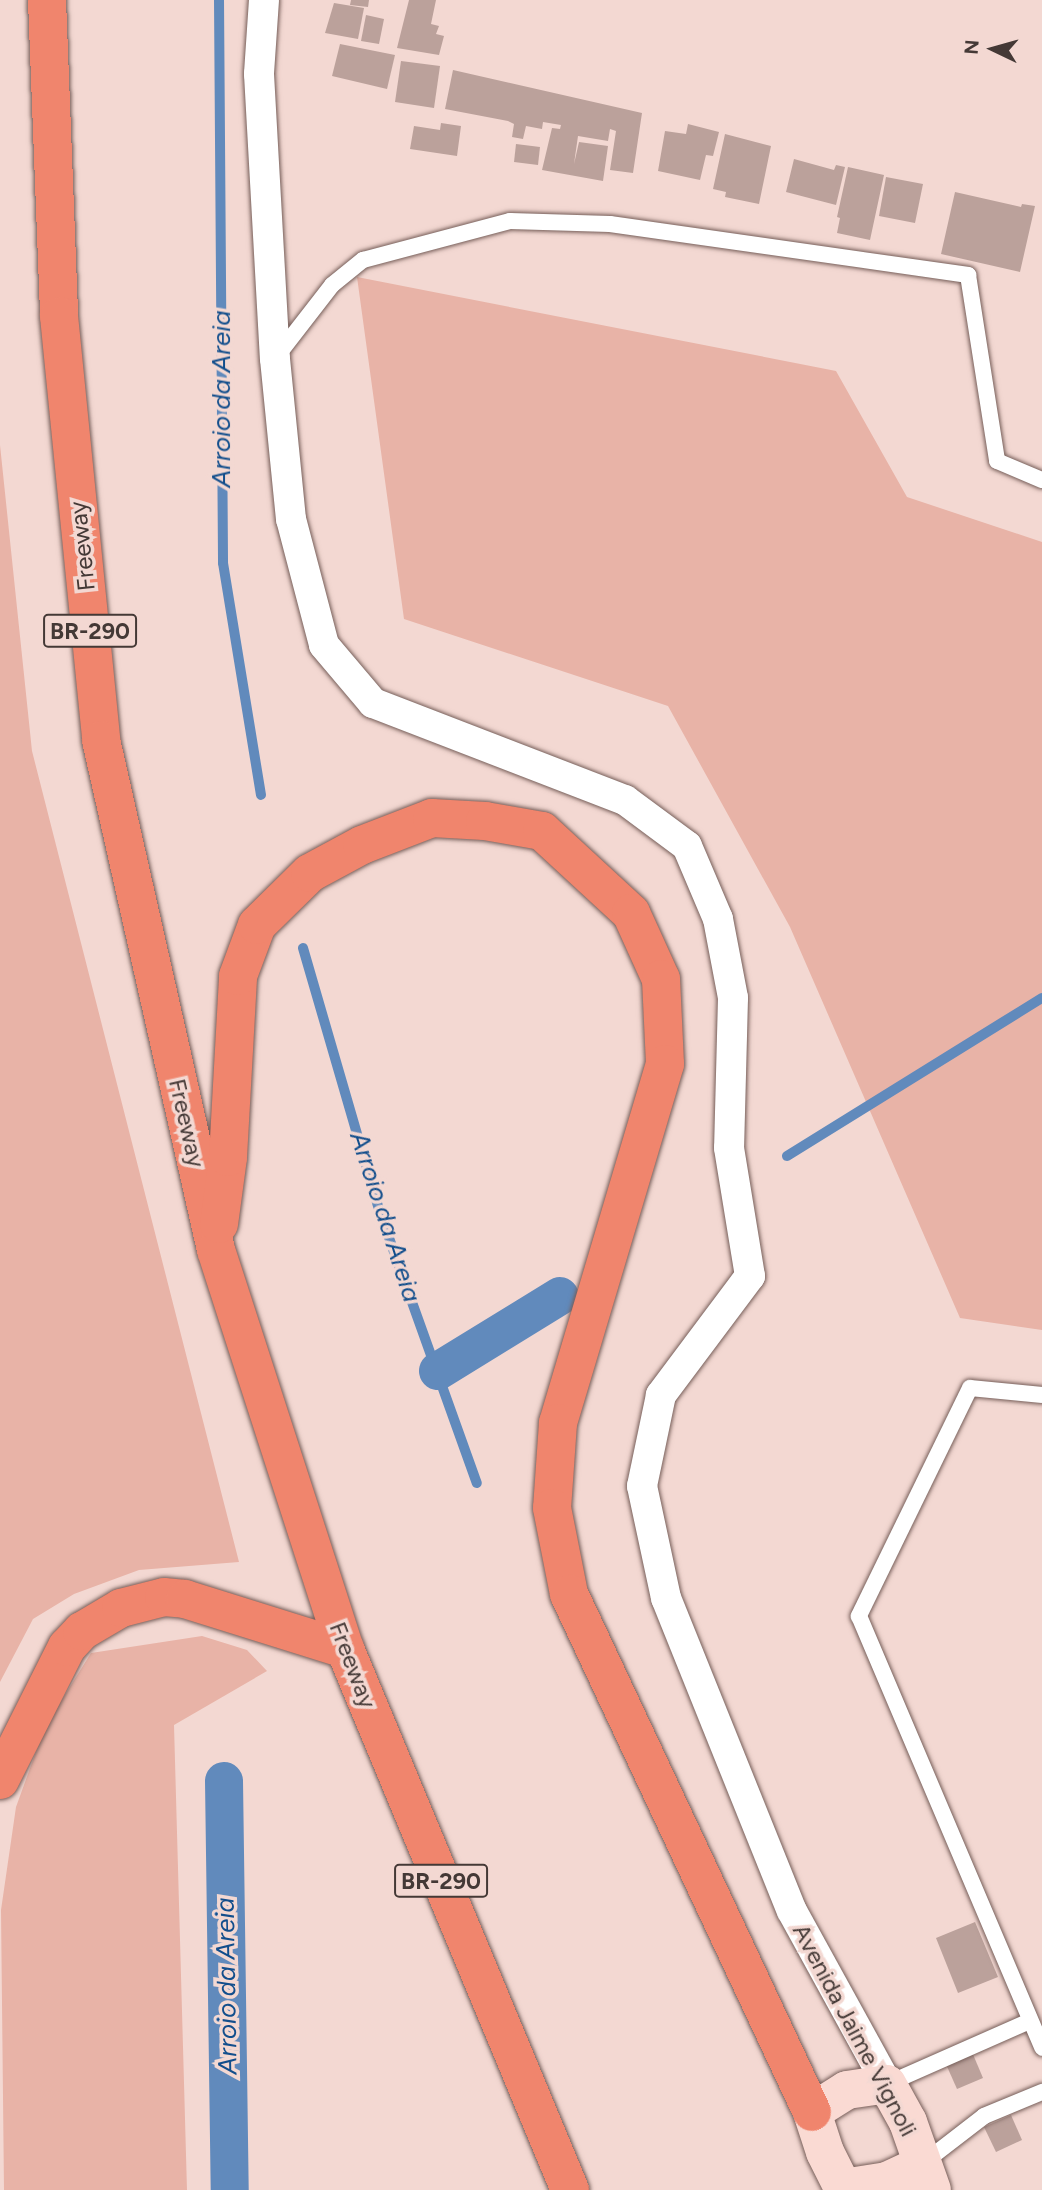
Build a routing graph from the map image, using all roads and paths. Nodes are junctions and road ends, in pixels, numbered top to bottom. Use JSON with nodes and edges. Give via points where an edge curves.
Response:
{"nodes":[{"id":1,"x":47,"y":0,"type":"edge"},
{"id":2,"x":264,"y":0,"type":"edge"},
{"id":3,"x":275,"y":359,"type":"junction"},
{"id":4,"x":1042,"y":480,"type":"edge"},
{"id":5,"x":216,"y":1250,"type":"junction"},
{"id":6,"x":1042,"y":1395,"type":"edge"},
{"id":7,"x":345,"y":1649,"type":"junction"},
{"id":8,"x":0,"y":1780,"type":"edge"},
{"id":9,"x":1030,"y":2021,"type":"junction"},
{"id":10,"x":1042,"y":2048,"type":"edge"},
{"id":11,"x":887,"y":2084,"type":"junction"},
{"id":12,"x":1042,"y":2092,"type":"edge"},
{"id":13,"x":812,"y":2112,"type":"junction"},
{"id":14,"x":926,"y":2177,"type":"edge"},
{"id":15,"x":843,"y":2189,"type":"edge"},
{"id":16,"x":570,"y":2190,"type":"edge"}],
"edges":[{"from":1,"to":5,"type":"highway","name":"Freeway","number":"BR-290","via":[[59,316],[101,740]]},
{"from":2,"to":3,"type":"street","name":"Avenida Jaime Vignoli","via":[[259,74]]},
{"from":3,"to":4,"type":"lane","via":[[332,285],[363,260],[510,221],[610,224],[968,275],[997,461]]},
{"from":3,"to":11,"type":"street","name":"Avenida Jaime Vignoli","via":[[291,519],[324,645],[373,703],[625,800],[687,846],[718,919],[733,998],[729,1148],[750,1276],[661,1395],[642,1486],[666,1598],[792,1911]]},
{"from":5,"to":7,"type":"highway","name":"Freeway","number":"BR-290"},
{"from":5,"to":13,"type":"highway","via":[[228,1157],[238,976],[257,925],[310,873],[362,845],[432,818],[485,821],[542,831],[631,913],[661,979],[665,1064],[558,1423],[552,1508],[569,1594]]},
{"from":6,"to":9,"type":"lane","via":[[971,1388],[859,1616]]},
{"from":7,"to":8,"type":"highway","via":[[185,1599],[164,1597],[121,1608],[82,1631],[67,1647]]},
{"from":7,"to":16,"type":"highway","name":"Freeway","number":"BR-290"},
{"from":9,"to":10,"type":"lane"},
{"from":9,"to":11,"type":"lane"},
{"from":11,"to":13,"type":"street","via":[[847,2090]]},
{"from":11,"to":14,"type":"street","name":"Avenida Jaime Vignoli","via":[[908,2122]]},
{"from":12,"to":14,"type":"lane","via":[[984,2116]]},
{"from":13,"to":15,"type":"street"},
{"from":14,"to":15,"type":"street"}]}
